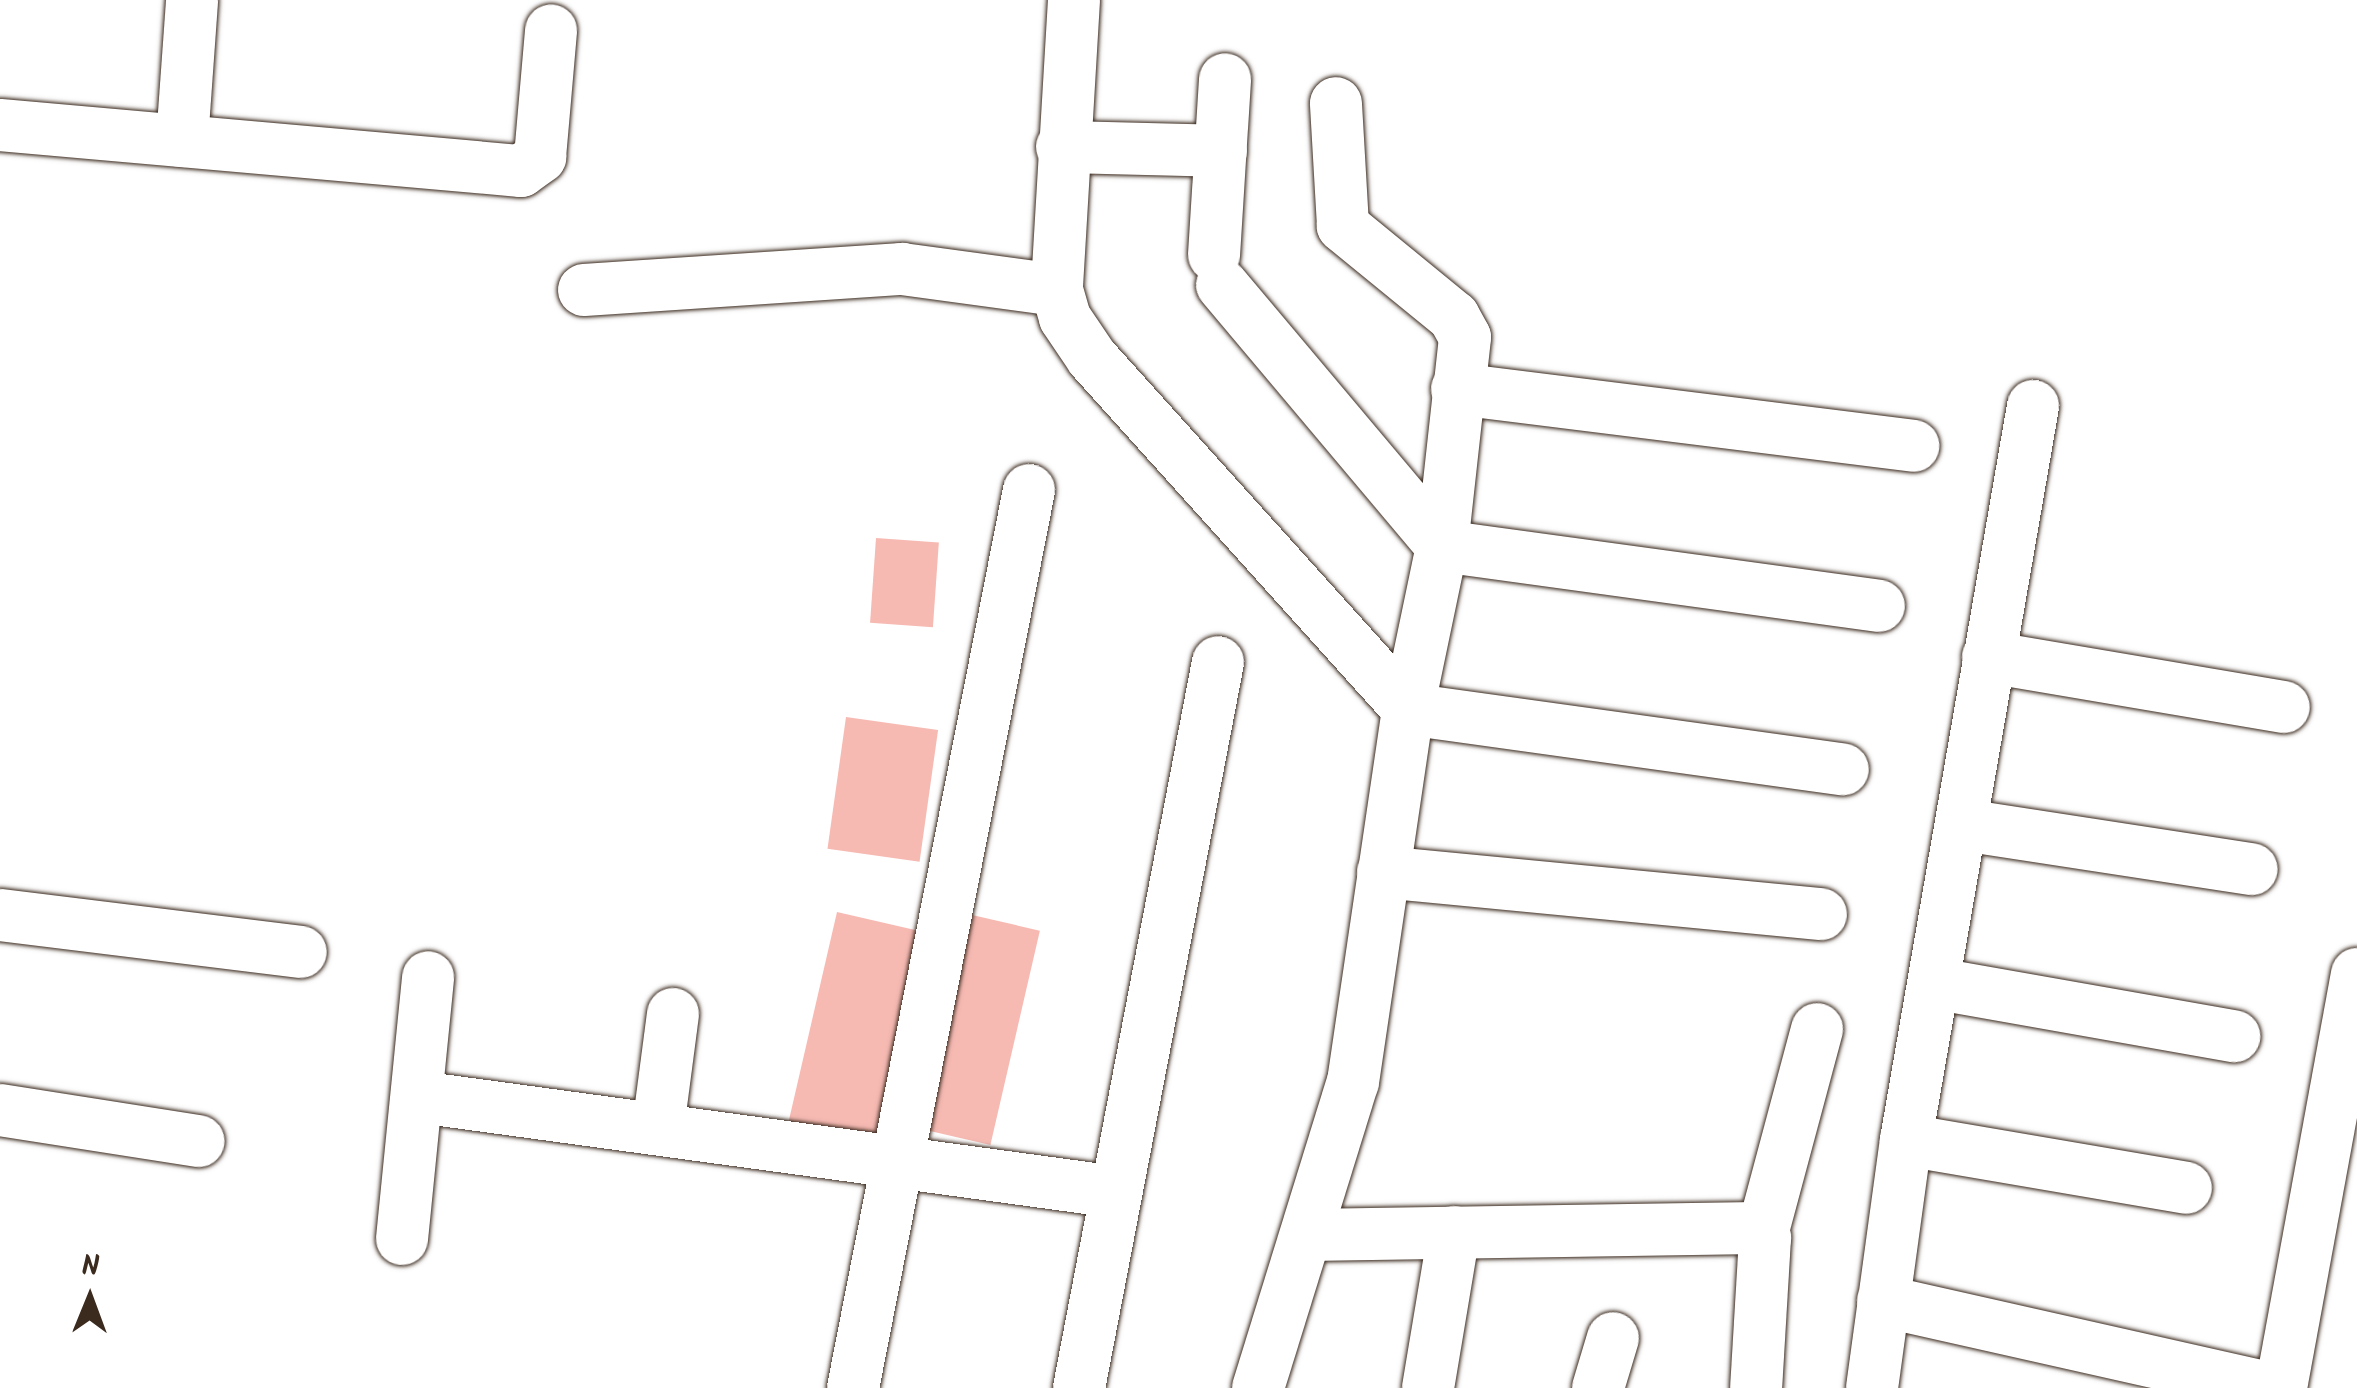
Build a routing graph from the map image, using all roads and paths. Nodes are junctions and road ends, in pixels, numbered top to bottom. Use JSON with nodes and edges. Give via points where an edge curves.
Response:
{"nodes":[{"id":1,"x":192,"y":0,"type":"edge"},
{"id":2,"x":1074,"y":0,"type":"edge"},
{"id":3,"x":551,"y":30,"type":"dead end"},
{"id":4,"x":1225,"y":79,"type":"dead end"},
{"id":5,"x":1336,"y":104,"type":"dead end"},
{"id":6,"x":0,"y":125,"type":"edge"},
{"id":7,"x":182,"y":141,"type":"junction"},
{"id":8,"x":1062,"y":147,"type":"junction"},
{"id":9,"x":1221,"y":151,"type":"junction"},
{"id":10,"x":584,"y":290,"type":"dead end"},
{"id":11,"x":1056,"y":290,"type":"junction"},
{"id":12,"x":1457,"y":389,"type":"junction"},
{"id":13,"x":2033,"y":406,"type":"dead end"},
{"id":14,"x":1913,"y":446,"type":"dead end"},
{"id":15,"x":1029,"y":490,"type":"dead end"},
{"id":16,"x":1442,"y":546,"type":"junction"},
{"id":17,"x":1879,"y":606,"type":"dead end"},
{"id":18,"x":1988,"y":657,"type":"junction"},
{"id":19,"x":1218,"y":662,"type":"dead end"},
{"id":20,"x":2284,"y":707,"type":"dead end"},
{"id":21,"x":1408,"y":709,"type":"junction"},
{"id":22,"x":1843,"y":769,"type":"dead end"},
{"id":23,"x":1963,"y":825,"type":"junction"},
{"id":24,"x":2252,"y":869,"type":"dead end"},
{"id":25,"x":1383,"y":872,"type":"junction"},
{"id":26,"x":1821,"y":914,"type":"dead end"},
{"id":27,"x":0,"y":915,"type":"edge"},
{"id":28,"x":300,"y":952,"type":"dead end"},
{"id":29,"x":2357,"y":974,"type":"edge"},
{"id":30,"x":428,"y":978,"type":"dead end"},
{"id":31,"x":1938,"y":984,"type":"junction"},
{"id":32,"x":673,"y":1014,"type":"dead end"},
{"id":33,"x":1817,"y":1028,"type":"dead end"},
{"id":34,"x":2234,"y":1036,"type":"dead end"},
{"id":35,"x":420,"y":1097,"type":"junction"},
{"id":36,"x":0,"y":1110,"type":"edge"},
{"id":37,"x":658,"y":1128,"type":"junction"},
{"id":38,"x":198,"y":1140,"type":"dead end"},
{"id":39,"x":1906,"y":1140,"type":"junction"},
{"id":40,"x":896,"y":1157,"type":"junction"},
{"id":41,"x":2186,"y":1188,"type":"dead end"},
{"id":42,"x":1116,"y":1192,"type":"junction"},
{"id":43,"x":1454,"y":1232,"type":"junction"},
{"id":44,"x":1763,"y":1232,"type":"junction"},
{"id":45,"x":1307,"y":1235,"type":"junction"},
{"id":46,"x":402,"y":1239,"type":"dead end"},
{"id":47,"x":1883,"y":1301,"type":"junction"},
{"id":48,"x":1613,"y":1338,"type":"dead end"},
{"id":49,"x":853,"y":1388,"type":"edge"},
{"id":50,"x":1079,"y":1388,"type":"edge"},
{"id":51,"x":1258,"y":1388,"type":"edge"},
{"id":52,"x":1428,"y":1388,"type":"edge"},
{"id":53,"x":1598,"y":1388,"type":"edge"},
{"id":54,"x":1756,"y":1388,"type":"edge"},
{"id":55,"x":1872,"y":1388,"type":"edge"},
{"id":56,"x":2270,"y":1388,"type":"edge"},
{"id":57,"x":2281,"y":1388,"type":"edge"}],
"edges":[{"from":1,"to":7,"type":"street"},
{"from":2,"to":8,"type":"street"},
{"from":3,"to":7,"type":"street","via":[[534,168]]},
{"from":4,"to":9,"type":"street"},
{"from":5,"to":12,"type":"street","via":[[1343,226],[1463,328]]},
{"from":6,"to":7,"type":"street"},
{"from":8,"to":9,"type":"street"},
{"from":8,"to":11,"type":"street"},
{"from":9,"to":16,"type":"street","via":[[1218,270]]},
{"from":10,"to":11,"type":"street","via":[[902,268]]},
{"from":11,"to":21,"type":"street","via":[[1064,318],[1092,358]]},
{"from":12,"to":14,"type":"street"},
{"from":12,"to":16,"type":"street"},
{"from":13,"to":18,"type":"street"},
{"from":15,"to":40,"type":"street"},
{"from":16,"to":17,"type":"street"},
{"from":16,"to":21,"type":"street"},
{"from":18,"to":20,"type":"street"},
{"from":18,"to":23,"type":"street"},
{"from":19,"to":42,"type":"street"},
{"from":21,"to":22,"type":"street"},
{"from":21,"to":25,"type":"street"},
{"from":23,"to":24,"type":"street"},
{"from":23,"to":31,"type":"street"},
{"from":25,"to":26,"type":"street"},
{"from":25,"to":45,"type":"street","via":[[1351,1093]]},
{"from":27,"to":28,"type":"street"},
{"from":29,"to":57,"type":"street"},
{"from":30,"to":35,"type":"street"},
{"from":31,"to":34,"type":"street"},
{"from":31,"to":39,"type":"street"},
{"from":32,"to":37,"type":"street"},
{"from":33,"to":44,"type":"street"},
{"from":35,"to":37,"type":"street"},
{"from":35,"to":46,"type":"street"},
{"from":36,"to":38,"type":"street"},
{"from":37,"to":40,"type":"street"},
{"from":39,"to":41,"type":"street"},
{"from":39,"to":47,"type":"street"},
{"from":40,"to":42,"type":"street"},
{"from":40,"to":49,"type":"street"},
{"from":42,"to":50,"type":"street"},
{"from":43,"to":44,"type":"street"},
{"from":43,"to":45,"type":"street"},
{"from":43,"to":52,"type":"street"},
{"from":44,"to":54,"type":"street"},
{"from":45,"to":51,"type":"street"},
{"from":47,"to":55,"type":"street"},
{"from":47,"to":56,"type":"street"},
{"from":48,"to":53,"type":"street"}]}
